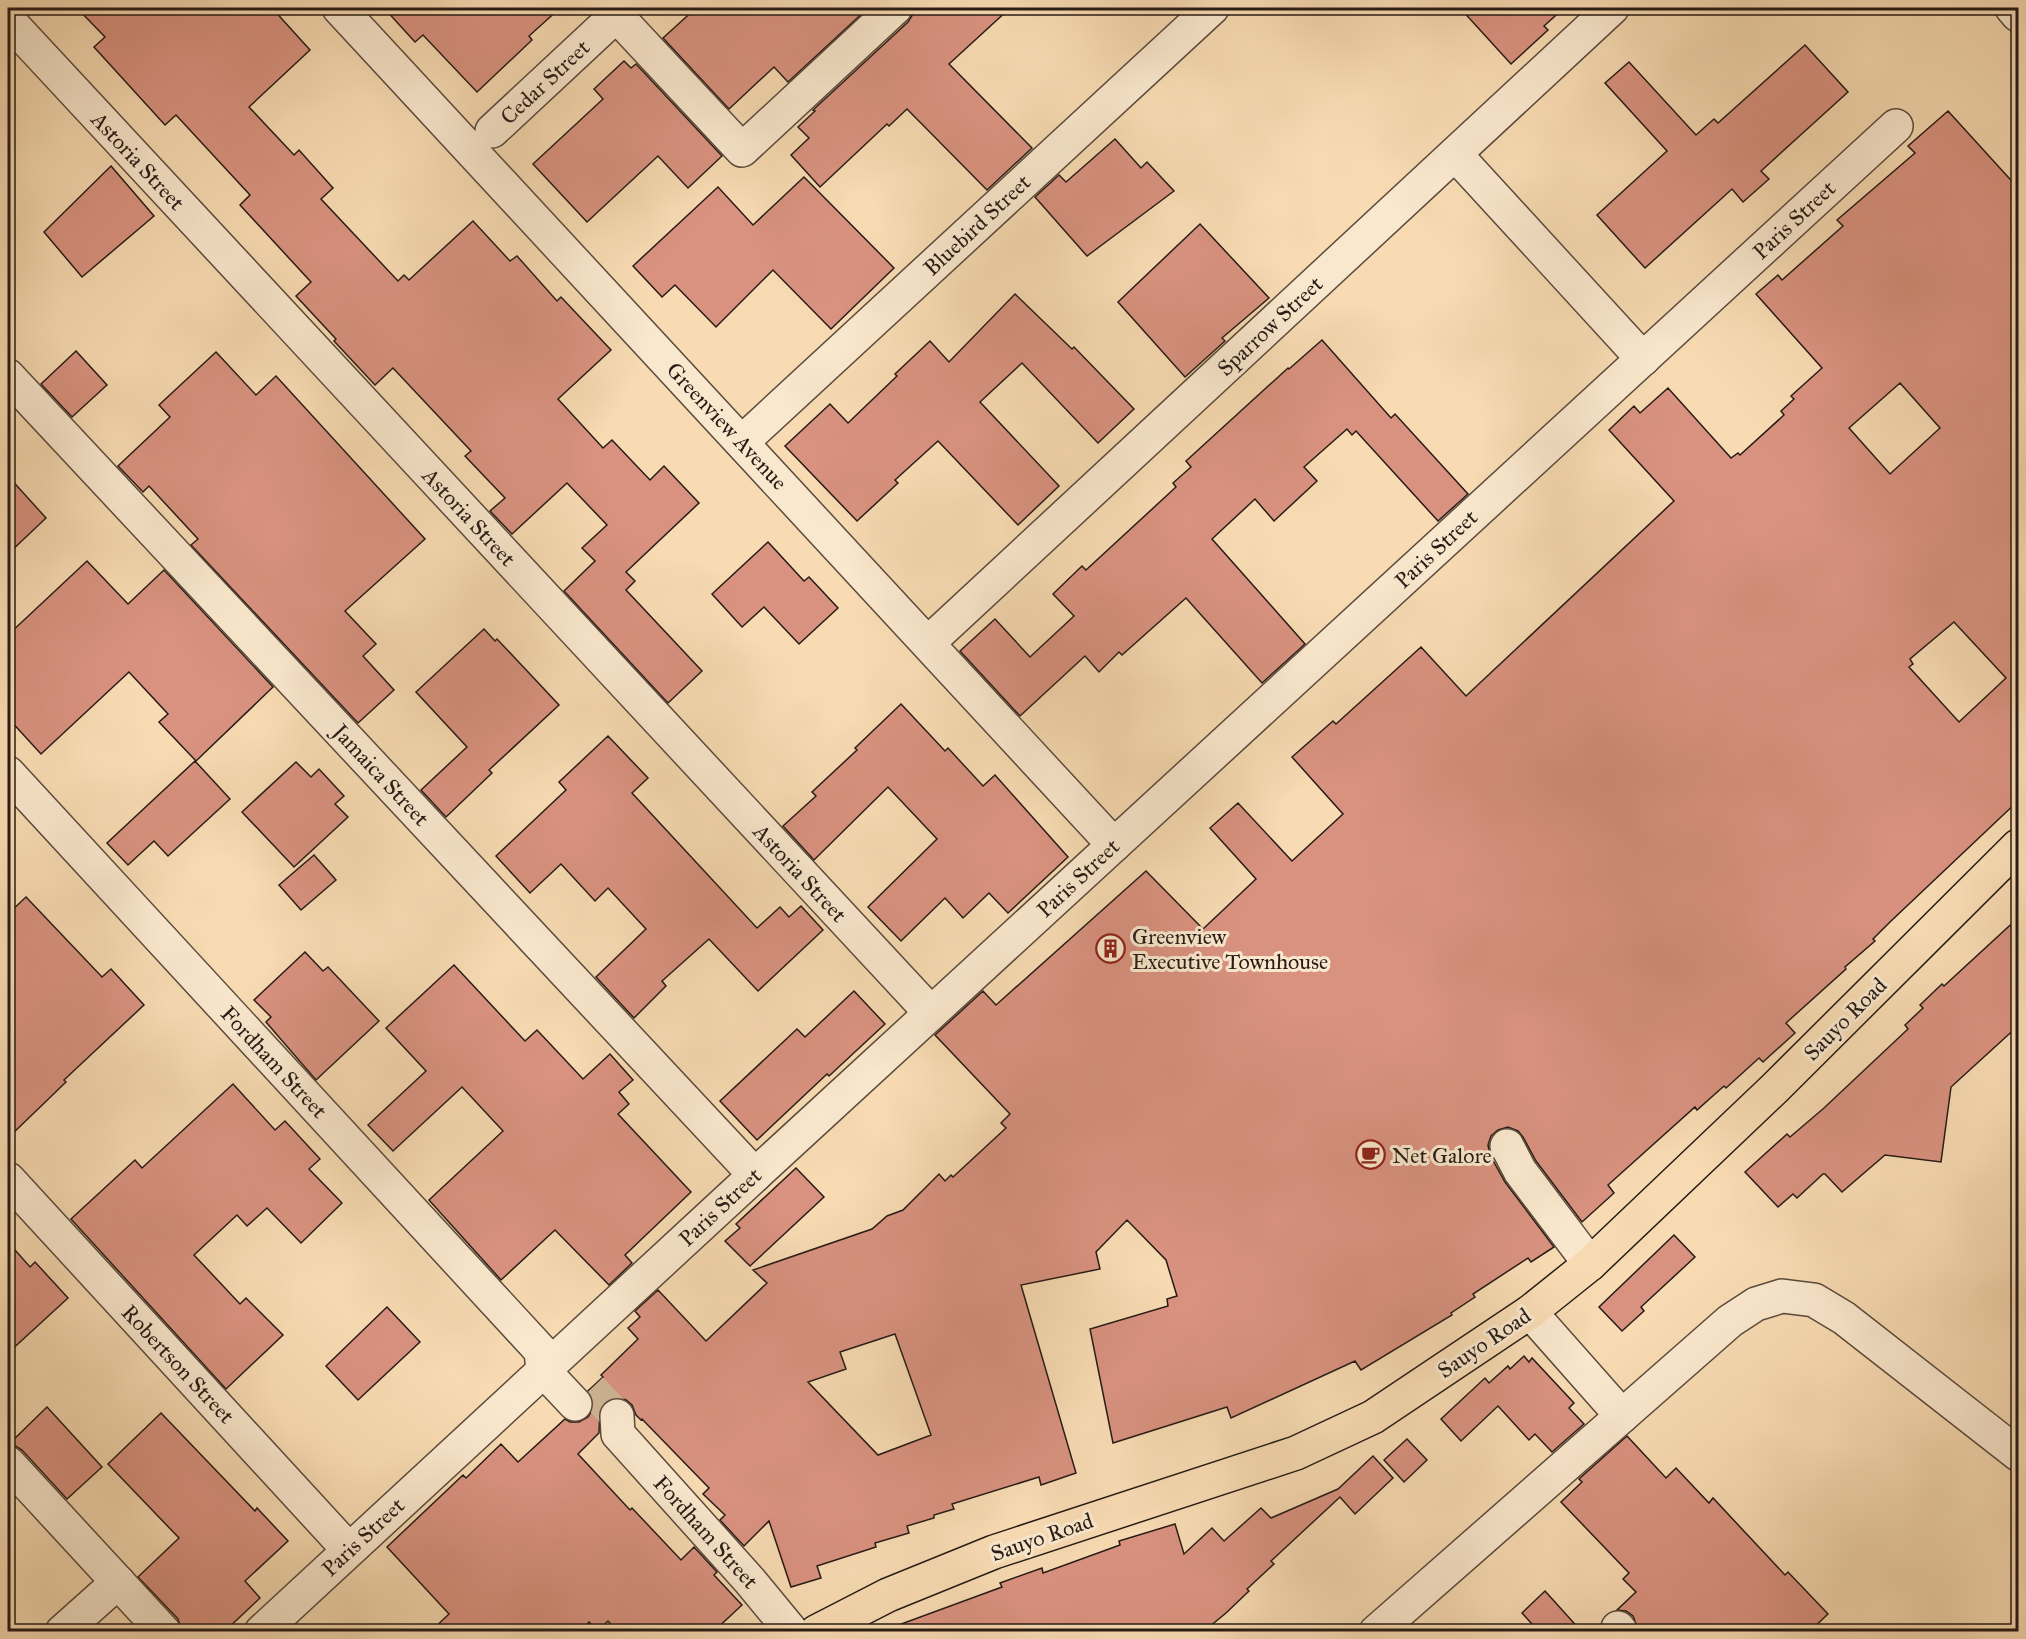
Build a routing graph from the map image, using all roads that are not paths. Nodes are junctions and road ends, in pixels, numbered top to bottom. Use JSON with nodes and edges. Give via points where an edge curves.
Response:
{"nodes":[{"id":1,"x":339,"y":8,"type":"edge"},
{"id":2,"x":895,"y":8,"type":"edge"},
{"id":3,"x":1212,"y":8,"type":"edge"},
{"id":4,"x":1612,"y":8,"type":"edge"},
{"id":5,"x":2012,"y":8,"type":"edge"},
{"id":6,"x":620,"y":11,"type":"edge"},
{"id":7,"x":2019,"y":15,"type":"edge"},
{"id":8,"x":8,"y":20,"type":"edge"},
{"id":9,"x":1896,"y":126,"type":"dead end"},
{"id":10,"x":492,"y":131,"type":"dead end"},
{"id":11,"x":1455,"y":154,"type":"junction"},
{"id":12,"x":1644,"y":358,"type":"junction"},
{"id":13,"x":8,"y":376,"type":"edge"},
{"id":14,"x":742,"y":442,"type":"junction"},
{"id":15,"x":928,"y":643,"type":"junction"},
{"id":16,"x":11,"y":784,"type":"edge"},
{"id":17,"x":1114,"y":845,"type":"junction"},
{"id":18,"x":2019,"y":846,"type":"edge"},
{"id":19,"x":931,"y":1013,"type":"junction"},
{"id":20,"x":1507,"y":1146,"type":"dead end"},
{"id":21,"x":754,"y":1175,"type":"junction"},
{"id":22,"x":8,"y":1179,"type":"edge"},
{"id":23,"x":1590,"y":1264,"type":"junction"},
{"id":24,"x":1530,"y":1312,"type":"junction"},
{"id":25,"x":548,"y":1358,"type":"junction"},
{"id":26,"x":583,"y":1396,"type":"tunnel mouth"},
{"id":27,"x":1622,"y":1416,"type":"junction"},
{"id":28,"x":612,"y":1427,"type":"tunnel mouth"},
{"id":29,"x":2019,"y":1454,"type":"edge"},
{"id":30,"x":8,"y":1463,"type":"edge"},
{"id":31,"x":349,"y":1550,"type":"junction"},
{"id":32,"x":118,"y":1582,"type":"junction"},
{"id":33,"x":62,"y":1632,"type":"edge"},
{"id":34,"x":164,"y":1632,"type":"edge"},
{"id":35,"x":261,"y":1632,"type":"edge"},
{"id":36,"x":792,"y":1632,"type":"edge"},
{"id":37,"x":816,"y":1632,"type":"edge"},
{"id":38,"x":1376,"y":1632,"type":"edge"}],
"edges":[{"from":1,"to":14,"type":"street","name":"Greenview Avenue"},
{"from":2,"to":6,"type":"street","via":[[742,150]]},
{"from":3,"to":14,"type":"street","name":"Bluebird Street"},
{"from":4,"to":11,"type":"street","name":"Sparrow Street"},
{"from":5,"to":7,"type":"street"},
{"from":6,"to":10,"type":"street","name":"Cedar Street"},
{"from":8,"to":19,"type":"street","name":"Astoria Street"},
{"from":9,"to":12,"type":"street","name":"Paris Street"},
{"from":11,"to":12,"type":"street"},
{"from":11,"to":15,"type":"street","name":"Sparrow Street"},
{"from":12,"to":17,"type":"street","name":"Paris Street"},
{"from":13,"to":21,"type":"street","name":"Jamaica Street"},
{"from":14,"to":15,"type":"street","name":"Greenview Avenue"},
{"from":15,"to":17,"type":"street","name":"Greenview Avenue"},
{"from":16,"to":25,"type":"street","name":"Fordham Street"},
{"from":17,"to":19,"type":"street","name":"Paris Street"},
{"from":18,"to":23,"type":"main road","name":"Sauyo Road","via":[[1775,1088]]},
{"from":19,"to":21,"type":"street","name":"Paris Street"},
{"from":20,"to":23,"type":"street","via":[[1520,1172]]},
{"from":21,"to":25,"type":"street","name":"Paris Street"},
{"from":22,"to":31,"type":"street","name":"Robertson Street"},
{"from":23,"to":24,"type":"main road","name":"Sauyo Road"},
{"from":24,"to":27,"type":"street"},
{"from":24,"to":37,"type":"main road","name":"Sauyo Road","via":[[1373,1417],[1338,1435],[1296,1453],[994,1552],[888,1595]]},
{"from":25,"to":26,"type":"street","name":"Fordham Street"},
{"from":25,"to":31,"type":"street","name":"Paris Street"},
{"from":27,"to":29,"type":"street","via":[[1730,1321],[1756,1304],[1782,1296],[1814,1300],[1844,1318]]},
{"from":27,"to":38,"type":"street"},
{"from":28,"to":36,"type":"street","name":"Fordham Street"},
{"from":30,"to":32,"type":"street"},
{"from":31,"to":35,"type":"street","name":"Paris Street"},
{"from":32,"to":33,"type":"street"},
{"from":32,"to":34,"type":"street"}]}
